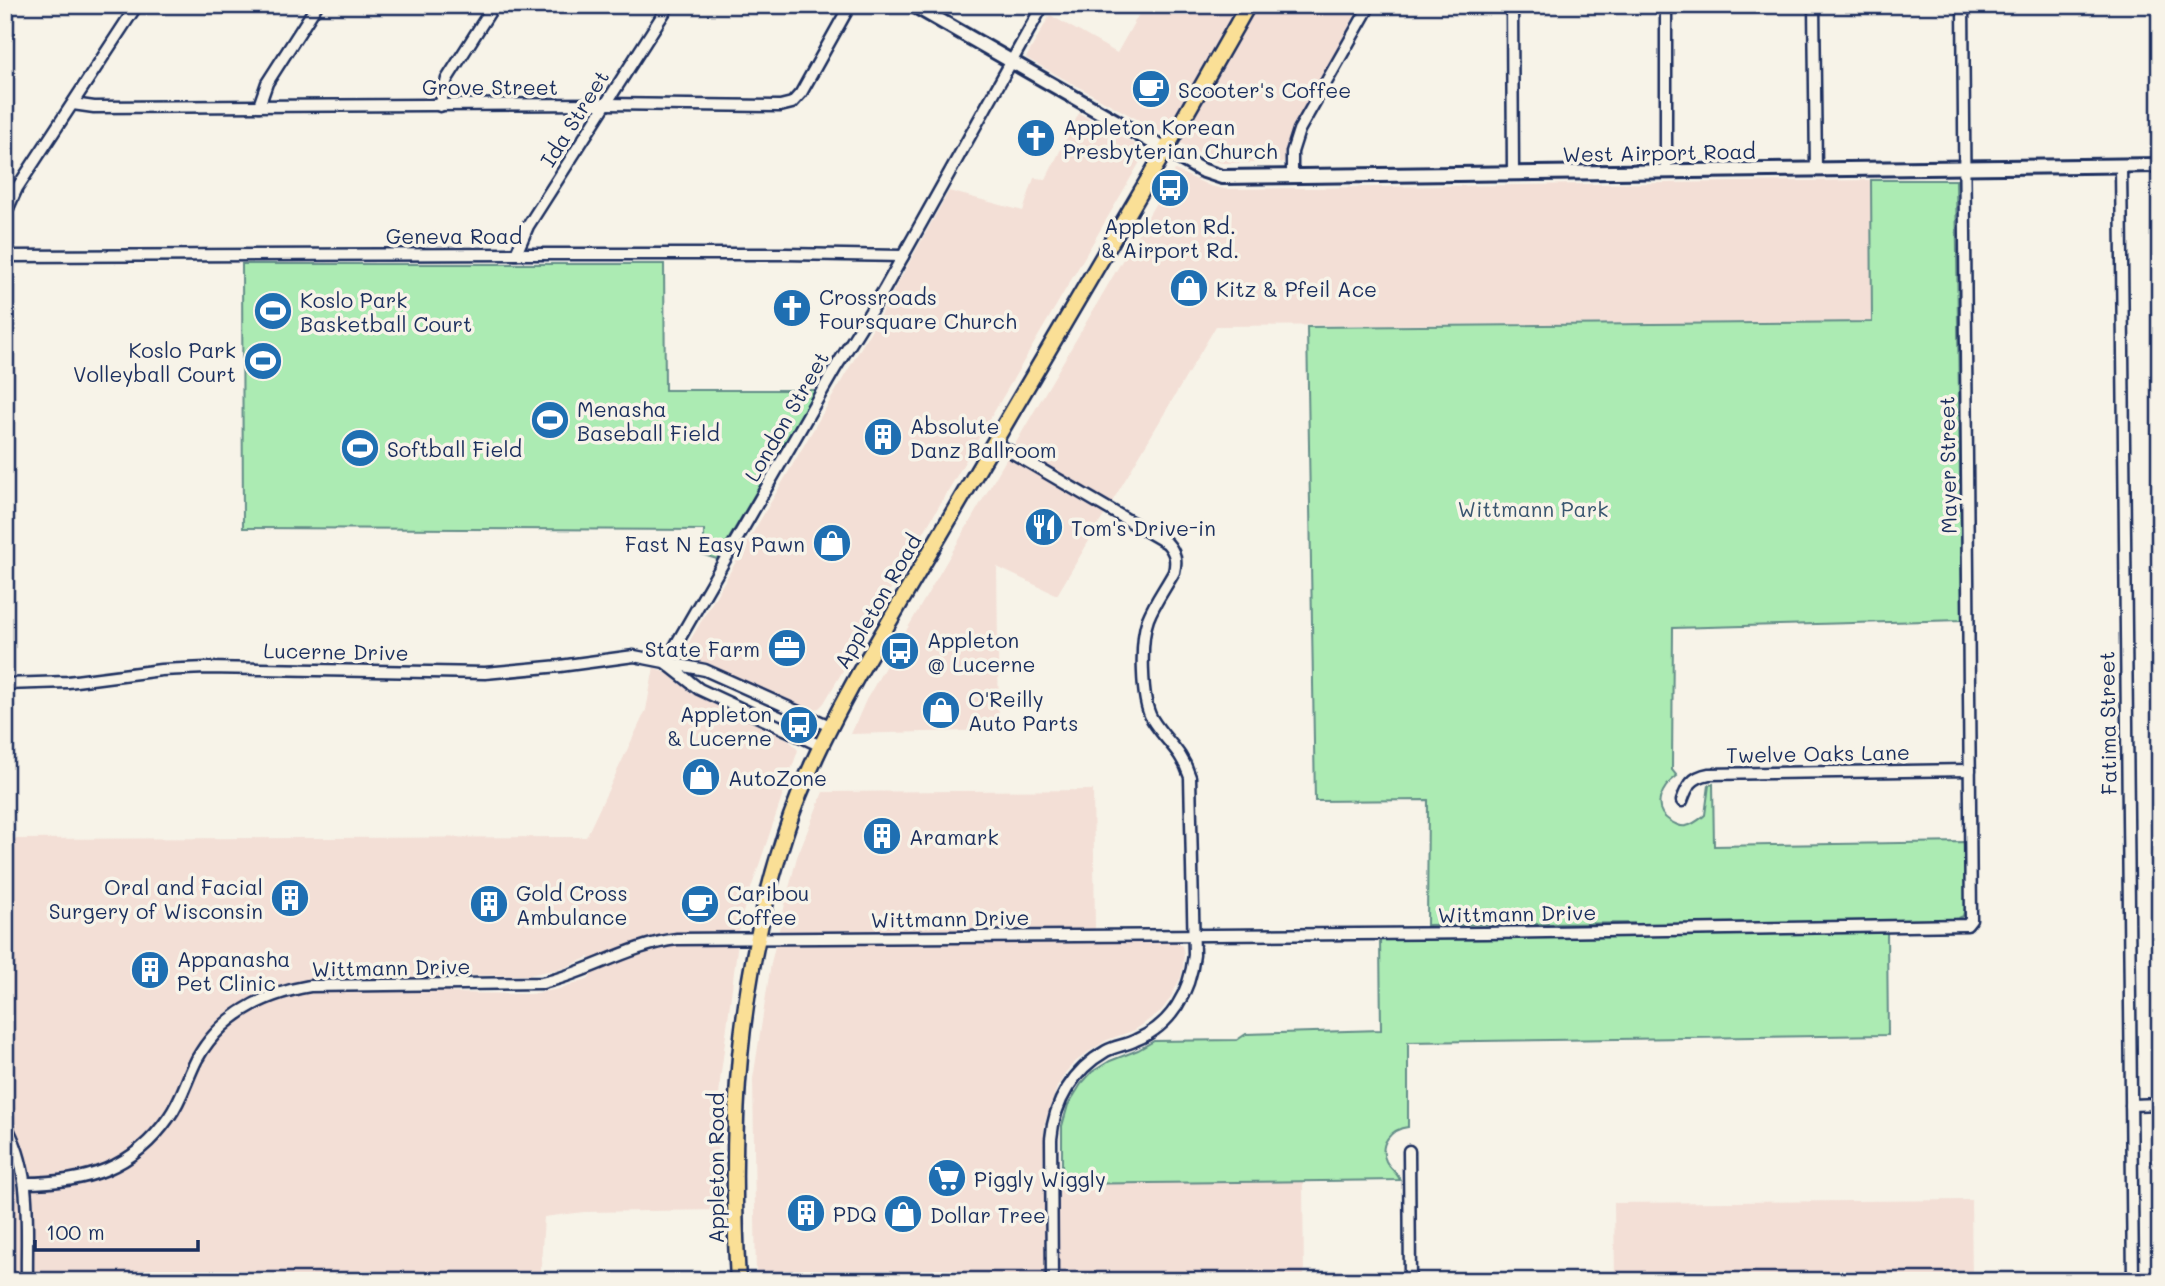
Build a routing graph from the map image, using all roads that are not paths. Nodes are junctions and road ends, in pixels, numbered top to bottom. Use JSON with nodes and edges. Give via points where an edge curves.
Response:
{"nodes":[{"id":1,"x":137,"y":5,"type":"edge"},
{"id":2,"x":317,"y":5,"type":"edge"},
{"id":3,"x":494,"y":5,"type":"edge"},
{"id":4,"x":669,"y":5,"type":"edge"},
{"id":5,"x":850,"y":5,"type":"edge"},
{"id":6,"x":913,"y":5,"type":"edge"},
{"id":7,"x":1043,"y":5,"type":"edge"},
{"id":8,"x":1248,"y":5,"type":"edge"},
{"id":9,"x":1370,"y":5,"type":"edge"},
{"id":10,"x":1512,"y":5,"type":"edge"},
{"id":11,"x":1666,"y":5,"type":"edge"},
{"id":12,"x":1814,"y":5,"type":"edge"},
{"id":13,"x":1963,"y":5,"type":"edge"},
{"id":14,"x":1011,"y":61,"type":"junction"},
{"id":15,"x":74,"y":104,"type":"junction"},
{"id":16,"x":605,"y":104,"type":"junction"},
{"id":17,"x":260,"y":106,"type":"junction"},
{"id":18,"x":440,"y":106,"type":"junction"},
{"id":19,"x":1166,"y":149,"type":"junction"},
{"id":20,"x":2160,"y":165,"type":"edge"},
{"id":21,"x":2121,"y":166,"type":"junction"},
{"id":22,"x":1965,"y":168,"type":"junction"},
{"id":23,"x":1816,"y":169,"type":"junction"},
{"id":24,"x":1666,"y":172,"type":"junction"},
{"id":25,"x":1513,"y":173,"type":"junction"},
{"id":26,"x":1292,"y":176,"type":"junction"},
{"id":27,"x":5,"y":215,"type":"edge"},
{"id":28,"x":516,"y":254,"type":"junction"},
{"id":29,"x":5,"y":256,"type":"edge"},
{"id":30,"x":903,"y":256,"type":"junction"},
{"id":31,"x":995,"y":442,"type":"junction"},
{"id":32,"x":666,"y":663,"type":"junction"},
{"id":33,"x":5,"y":684,"type":"edge"},
{"id":34,"x":830,"y":726,"type":"junction"},
{"id":35,"x":821,"y":746,"type":"junction"},
{"id":36,"x":1970,"y":770,"type":"junction"},
{"id":37,"x":1682,"y":802,"type":"dead end"},
{"id":38,"x":1969,"y":924,"type":"joint"},
{"id":39,"x":1194,"y":935,"type":"junction"},
{"id":40,"x":757,"y":939,"type":"junction"},
{"id":41,"x":2160,"y":1104,"type":"edge"},
{"id":42,"x":2131,"y":1105,"type":"junction"},
{"id":43,"x":5,"y":1124,"type":"edge"},
{"id":44,"x":1409,"y":1150,"type":"dead end"},
{"id":45,"x":24,"y":1183,"type":"junction"},
{"id":46,"x":27,"y":1281,"type":"edge"},
{"id":47,"x":738,"y":1281,"type":"edge"},
{"id":48,"x":1052,"y":1281,"type":"edge"},
{"id":49,"x":1410,"y":1281,"type":"edge"},
{"id":50,"x":2133,"y":1281,"type":"edge"}],
"edges":[{"from":1,"to":15,"type":"street"},
{"from":2,"to":17,"type":"street","via":[[267,83]]},
{"from":3,"to":18,"type":"street","via":[[447,79]]},
{"from":4,"to":16,"type":"street","name":"Ida Street"},
{"from":5,"to":16,"type":"street","name":"Grove Street","via":[[792,103]]},
{"from":6,"to":14,"type":"street","name":"West Airport Road"},
{"from":7,"to":14,"type":"street","name":"London Street"},
{"from":8,"to":19,"type":"main road","name":"Appleton Road"},
{"from":9,"to":26,"type":"street","via":[[1299,130],[1292,152]]},
{"from":10,"to":25,"type":"street"},
{"from":11,"to":24,"type":"street"},
{"from":12,"to":23,"type":"street"},
{"from":13,"to":22,"type":"street","name":"Mayer Street"},
{"from":14,"to":19,"type":"street","name":"West Airport Road"},
{"from":14,"to":30,"type":"street","name":"London Street"},
{"from":15,"to":17,"type":"street","name":"Grove Street"},
{"from":15,"to":27,"type":"street","via":[[17,188]]},
{"from":16,"to":18,"type":"street","name":"Grove Street"},
{"from":16,"to":28,"type":"street","name":"Ida Street","via":[[528,226]]},
{"from":17,"to":18,"type":"street","name":"Grove Street"},
{"from":19,"to":26,"type":"street","name":"West Airport Road","via":[[1222,177]]},
{"from":19,"to":31,"type":"main road","name":"Appleton Road"},
{"from":20,"to":21,"type":"street","name":"West Airport Road"},
{"from":21,"to":22,"type":"street","name":"West Airport Road"},
{"from":21,"to":42,"type":"street","name":"Fatima Street"},
{"from":22,"to":23,"type":"street","name":"West Airport Road"},
{"from":22,"to":36,"type":"street","name":"Mayer Street"},
{"from":23,"to":24,"type":"street","name":"West Airport Road"},
{"from":24,"to":25,"type":"street","name":"West Airport Road"},
{"from":25,"to":26,"type":"street","name":"West Airport Road"},
{"from":28,"to":29,"type":"street","name":"Geneva Road"},
{"from":28,"to":30,"type":"street","name":"Geneva Road"},
{"from":30,"to":32,"type":"street","name":"London Street"},
{"from":31,"to":34,"type":"main road","name":"Appleton Road"},
{"from":31,"to":39,"type":"street","via":[[1167,543],[1176,557],[1174,572],[1145,630],[1145,699],[1148,713],[1178,751],[1190,777]]},
{"from":32,"to":33,"type":"street","name":"Lucerne Drive","via":[[634,656],[485,673],[184,669]]},
{"from":32,"to":34,"type":"street","name":"Lucerne Drive","via":[[705,670]]},
{"from":32,"to":35,"type":"street","name":"Lucerne Drive","via":[[699,689]]},
{"from":34,"to":35,"type":"main road","name":"Appleton Road"},
{"from":35,"to":40,"type":"main road","name":"Appleton Road","via":[[785,832]]},
{"from":36,"to":37,"type":"street","name":"Twelve Oaks Lane","via":[[1709,774],[1692,780]]},
{"from":36,"to":38,"type":"street","name":"Mayer Street"},
{"from":38,"to":39,"type":"street","name":"Wittmann Drive"},
{"from":39,"to":40,"type":"street","name":"Wittmann Drive"},
{"from":39,"to":48,"type":"street","via":[[1191,979],[1175,1010],[1146,1036],[1108,1050],[1082,1069],[1055,1112],[1051,1139]]},
{"from":40,"to":45,"type":"street","name":"Wittmann Drive","via":[[667,940],[542,983],[292,989],[240,1012],[211,1039],[171,1115],[130,1157],[70,1181]]},
{"from":40,"to":47,"type":"main road","name":"Appleton Road","via":[[742,1023],[735,1112]]},
{"from":41,"to":42,"type":"street"},
{"from":42,"to":50,"type":"street","name":"Fatima Street"},
{"from":43,"to":45,"type":"street","via":[[17,1149]]},
{"from":44,"to":49,"type":"street"},
{"from":45,"to":46,"type":"street"}]}
